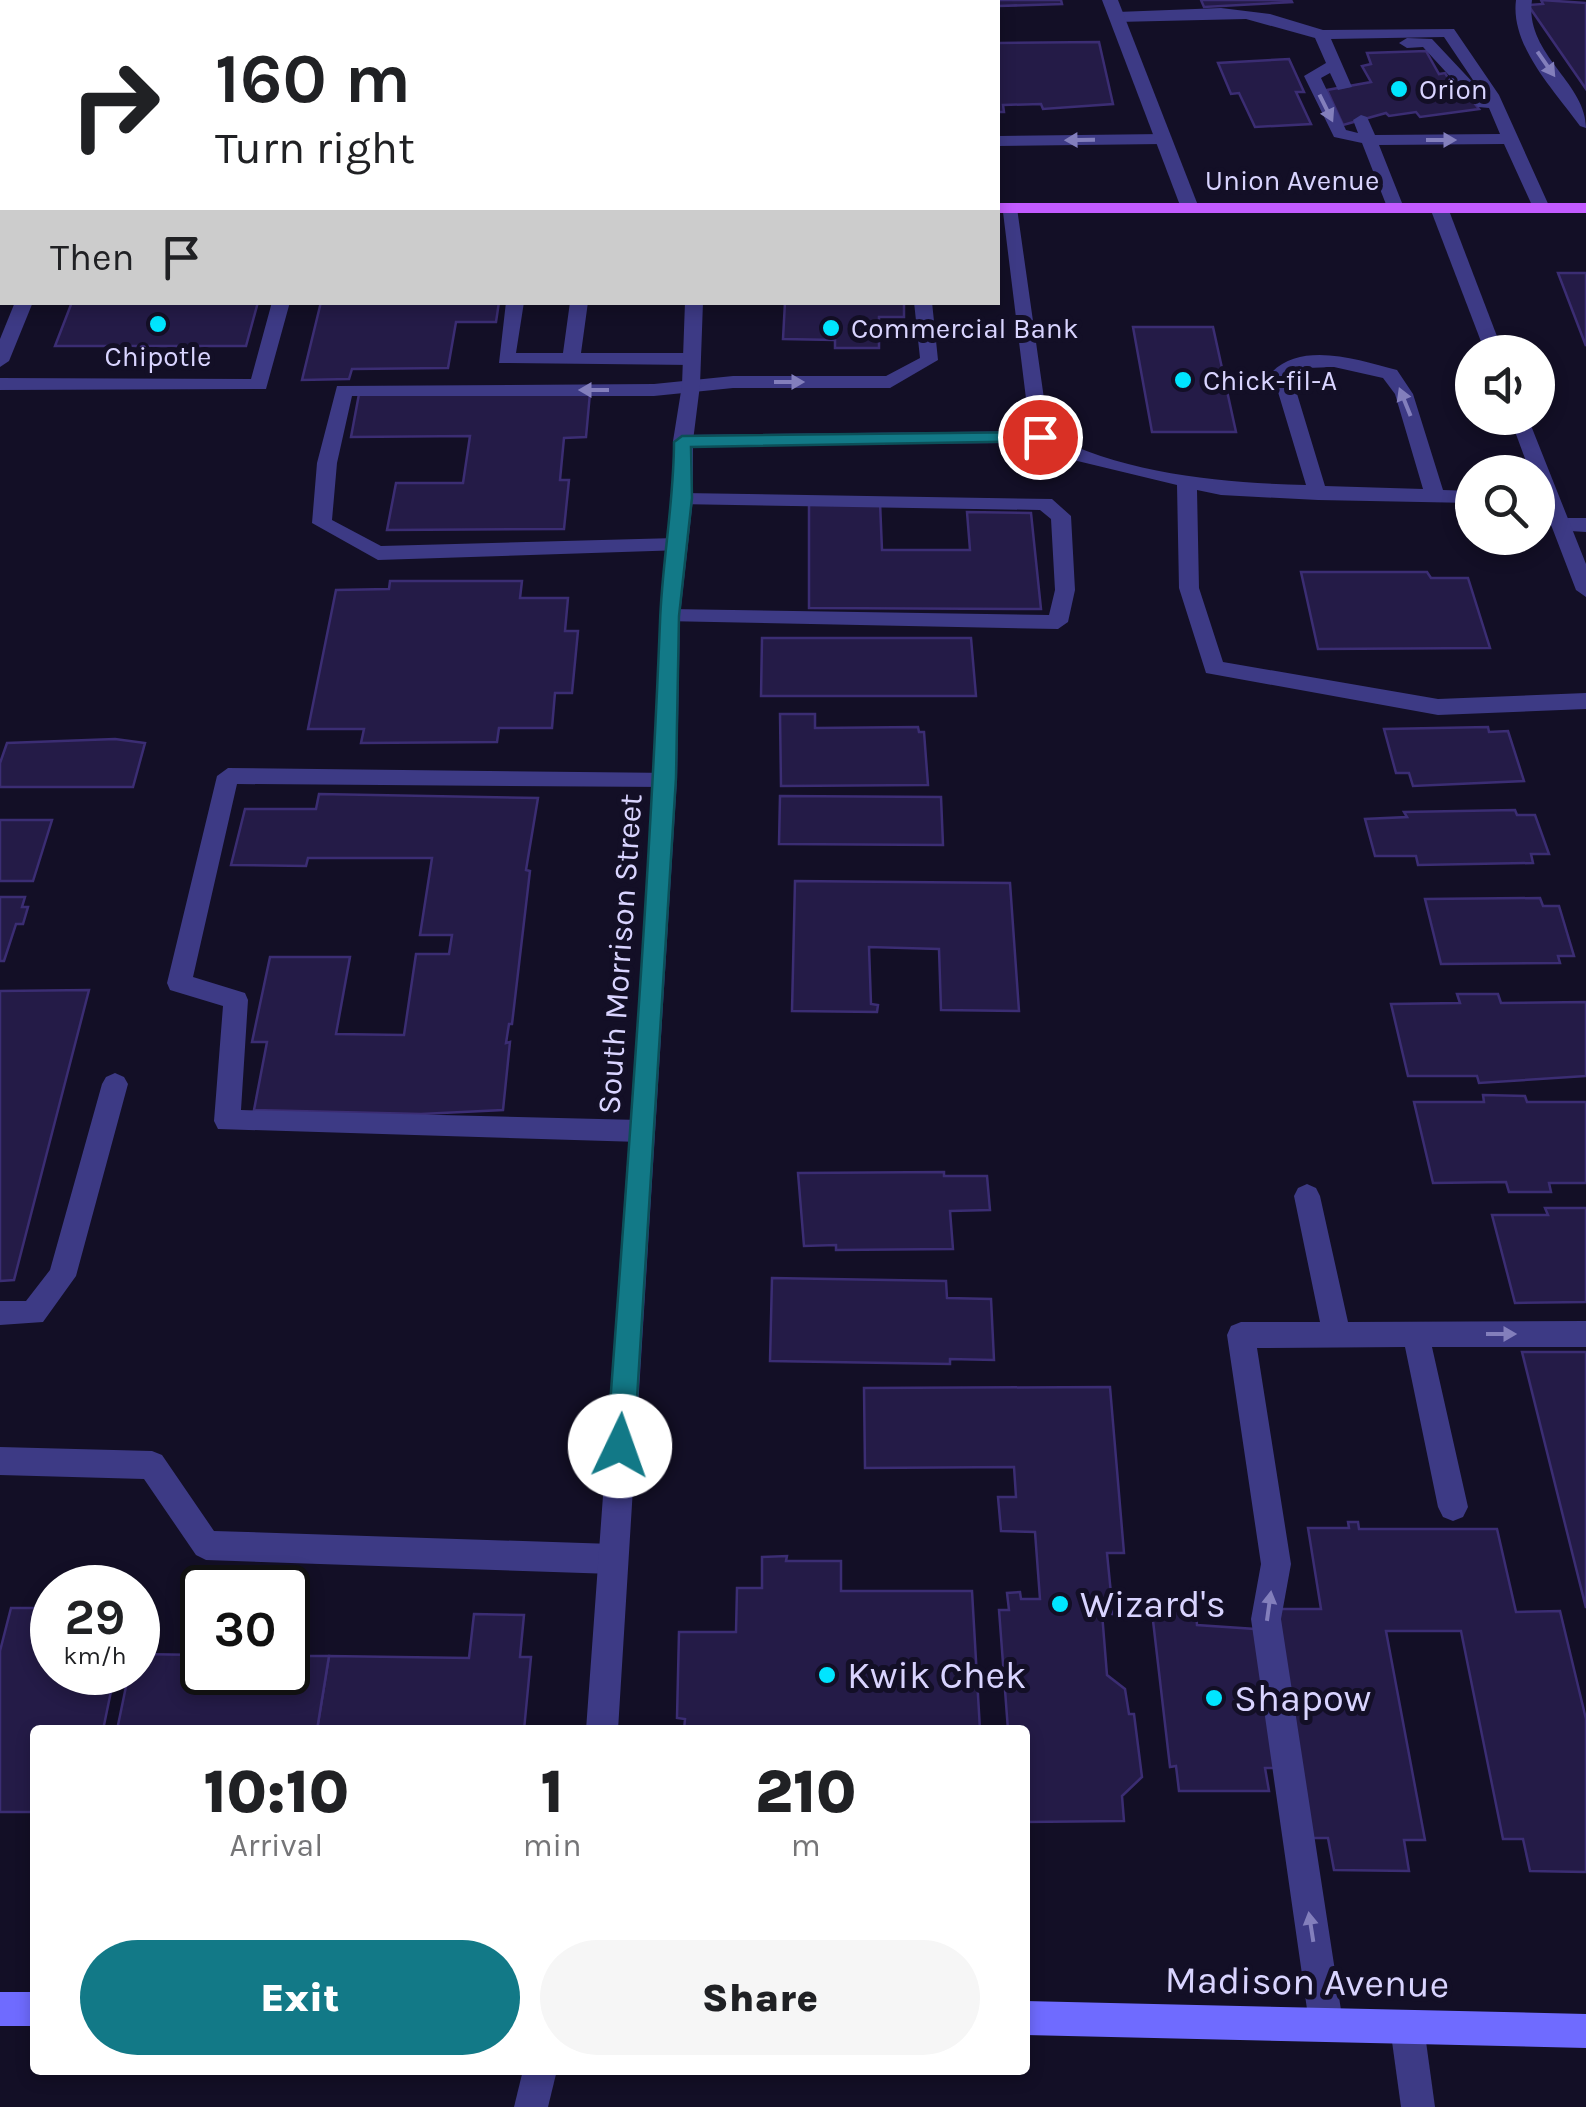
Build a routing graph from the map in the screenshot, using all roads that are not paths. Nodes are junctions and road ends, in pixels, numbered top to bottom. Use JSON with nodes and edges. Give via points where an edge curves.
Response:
{"nodes":[{"id":1,"x":1524,"y":0,"type":"edge"},
{"id":2,"x":1113,"y":8,"type":"edge"},
{"id":3,"x":1323,"y":41,"type":"junction"},
{"id":4,"x":1334,"y":64,"type":"junction"},
{"id":5,"x":1344,"y":87,"type":"dead end"},
{"id":6,"x":1361,"y":120,"type":"dead end"},
{"id":7,"x":1586,"y":123,"type":"edge"},
{"id":8,"x":1163,"y":139,"type":"junction"},
{"id":9,"x":1369,"y":140,"type":"junction"},
{"id":10,"x":1513,"y":140,"type":"junction"},
{"id":11,"x":1000,"y":141,"type":"edge"},
{"id":12,"x":1003,"y":208,"type":"edge"},
{"id":13,"x":1190,"y":208,"type":"junction"},
{"id":14,"x":1394,"y":208,"type":"junction"},
{"id":15,"x":1439,"y":208,"type":"junction"},
{"id":16,"x":1541,"y":208,"type":"junction"},
{"id":17,"x":1586,"y":208,"type":"edge"},
{"id":18,"x":23,"y":305,"type":"edge"},
{"id":19,"x":280,"y":305,"type":"edge"},
{"id":20,"x":514,"y":305,"type":"edge"},
{"id":21,"x":579,"y":305,"type":"edge"},
{"id":22,"x":694,"y":305,"type":"edge"},
{"id":23,"x":923,"y":305,"type":"edge"},
{"id":24,"x":1488,"y":335,"type":"edge"},
{"id":25,"x":0,"y":360,"type":"edge"},
{"id":26,"x":571,"y":360,"type":"junction"},
{"id":27,"x":692,"y":360,"type":"junction"},
{"id":28,"x":0,"y":384,"type":"edge"},
{"id":29,"x":691,"y":386,"type":"junction"},
{"id":30,"x":1040,"y":437,"type":"junction"},
{"id":31,"x":682,"y":442,"type":"junction"},
{"id":32,"x":1187,"y":479,"type":"junction"},
{"id":33,"x":1318,"y":494,"type":"junction"},
{"id":34,"x":1434,"y":495,"type":"junction"},
{"id":35,"x":1455,"y":496,"type":"edge"},
{"id":36,"x":683,"y":498,"type":"junction"},
{"id":37,"x":1555,"y":516,"type":"edge"},
{"id":38,"x":1561,"y":525,"type":"junction"},
{"id":39,"x":1586,"y":525,"type":"edge"},
{"id":40,"x":676,"y":545,"type":"junction"},
{"id":41,"x":1586,"y":590,"type":"edge"},
{"id":42,"x":670,"y":616,"type":"junction"},
{"id":43,"x":1586,"y":701,"type":"edge"},
{"id":44,"x":666,"y":778,"type":"junction"},
{"id":45,"x":115,"y":1084,"type":"dead end"},
{"id":46,"x":640,"y":1131,"type":"junction"},
{"id":47,"x":1307,"y":1196,"type":"dead end"},
{"id":48,"x":0,"y":1313,"type":"edge"},
{"id":49,"x":1586,"y":1334,"type":"edge"},
{"id":50,"x":1337,"y":1335,"type":"junction"},
{"id":51,"x":1416,"y":1335,"type":"junction"},
{"id":52,"x":0,"y":1460,"type":"edge"},
{"id":53,"x":1453,"y":1507,"type":"dead end"},
{"id":54,"x":613,"y":1559,"type":"junction"},
{"id":55,"x":602,"y":1725,"type":"edge"},
{"id":56,"x":0,"y":2009,"type":"edge"},
{"id":57,"x":30,"y":2009,"type":"edge"},
{"id":58,"x":1030,"y":2018,"type":"edge"},
{"id":59,"x":1326,"y":2024,"type":"junction"},
{"id":60,"x":1407,"y":2027,"type":"junction"},
{"id":61,"x":1586,"y":2030,"type":"edge"},
{"id":62,"x":539,"y":2075,"type":"edge"},
{"id":63,"x":531,"y":2107,"type":"edge"},
{"id":64,"x":1418,"y":2107,"type":"edge"}],
"edges":[{"from":1,"to":7,"type":"street","one_way":true,"via":[[1521,21],[1530,40]]},
{"from":2,"to":3,"type":"street","via":[[1282,18]]},
{"from":2,"to":8,"type":"street"},
{"from":3,"to":4,"type":"street"},
{"from":3,"to":10,"type":"street","via":[[1449,32]]},
{"from":4,"to":5,"type":"street"},
{"from":4,"to":9,"type":"street","one_way":true,"via":[[1312,76],[1326,109],[1340,134]]},
{"from":6,"to":9,"type":"street"},
{"from":8,"to":11,"type":"street","one_way":true},
{"from":8,"to":13,"type":"street"},
{"from":9,"to":10,"type":"street","one_way":true},
{"from":9,"to":14,"type":"street"},
{"from":10,"to":16,"type":"street"},
{"from":12,"to":13,"type":"main road","name":"Union Avenue"},
{"from":12,"to":30,"type":"street"},
{"from":13,"to":14,"type":"main road","name":"Union Avenue"},
{"from":14,"to":15,"type":"main road","name":"Union Avenue"},
{"from":15,"to":16,"type":"main road","name":"Union Avenue"},
{"from":15,"to":24,"type":"street"},
{"from":16,"to":17,"type":"main road","name":"Union Avenue"},
{"from":18,"to":25,"type":"street"},
{"from":19,"to":28,"type":"street","via":[[258,385]]},
{"from":20,"to":26,"type":"street","via":[[506,359]]},
{"from":21,"to":26,"type":"street"},
{"from":22,"to":27,"type":"street","name":"South Morrison Street"},
{"from":29,"to":23,"type":"street","one_way":true,"via":[[890,382],[929,360]]},
{"from":26,"to":27,"type":"street"},
{"from":27,"to":29,"type":"street","name":"South Morrison Street"},
{"from":29,"to":31,"type":"street","name":"South Morrison Street"},
{"from":29,"to":40,"type":"street","one_way":true,"via":[[344,390],[322,524],[378,552]]},
{"from":30,"to":31,"type":"street"},
{"from":30,"to":32,"type":"street","via":[[1072,454]]},
{"from":31,"to":36,"type":"street","name":"South Morrison Street"},
{"from":32,"to":33,"type":"street","via":[[1221,488]]},
{"from":32,"to":43,"type":"street","via":[[1190,588],[1214,668],[1438,706]]},
{"from":33,"to":34,"type":"street"},
{"from":34,"to":33,"type":"street","one_way":true,"via":[[1404,394],[1390,374],[1297,361],[1280,372]]},
{"from":34,"to":35,"type":"street"},
{"from":36,"to":40,"type":"street","name":"South Morrison Street"},
{"from":36,"to":42,"type":"street","via":[[1046,504],[1061,516],[1065,590],[1058,622]]},
{"from":37,"to":38,"type":"street"},
{"from":38,"to":39,"type":"street"},
{"from":38,"to":41,"type":"street"},
{"from":40,"to":42,"type":"street","name":"South Morrison Street"},
{"from":42,"to":44,"type":"street","name":"South Morrison Street"},
{"from":44,"to":46,"type":"street","name":"South Morrison Street"},
{"from":44,"to":46,"type":"street","via":[[228,776],[179,982],[236,1000],[227,1122]]},
{"from":45,"to":48,"type":"street","via":[[62,1276],[33,1313]]},
{"from":46,"to":54,"type":"street","name":"South Morrison Street"},
{"from":47,"to":50,"type":"street"},
{"from":51,"to":49,"type":"street","one_way":true},
{"from":50,"to":51,"type":"street"},
{"from":59,"to":50,"type":"street","one_way":true,"via":[[1266,1618],[1276,1564],[1241,1335]]},
{"from":51,"to":53,"type":"street"},
{"from":52,"to":54,"type":"street","via":[[152,1465],[206,1545]]},
{"from":54,"to":55,"type":"street","name":"South Morrison Street"},
{"from":56,"to":57,"type":"street"},
{"from":58,"to":59,"type":"street","name":"Madison Avenue"},
{"from":59,"to":60,"type":"street","name":"Madison Avenue"},
{"from":60,"to":61,"type":"street","name":"Madison Avenue"},
{"from":60,"to":64,"type":"street"},
{"from":62,"to":63,"type":"street"}]}
